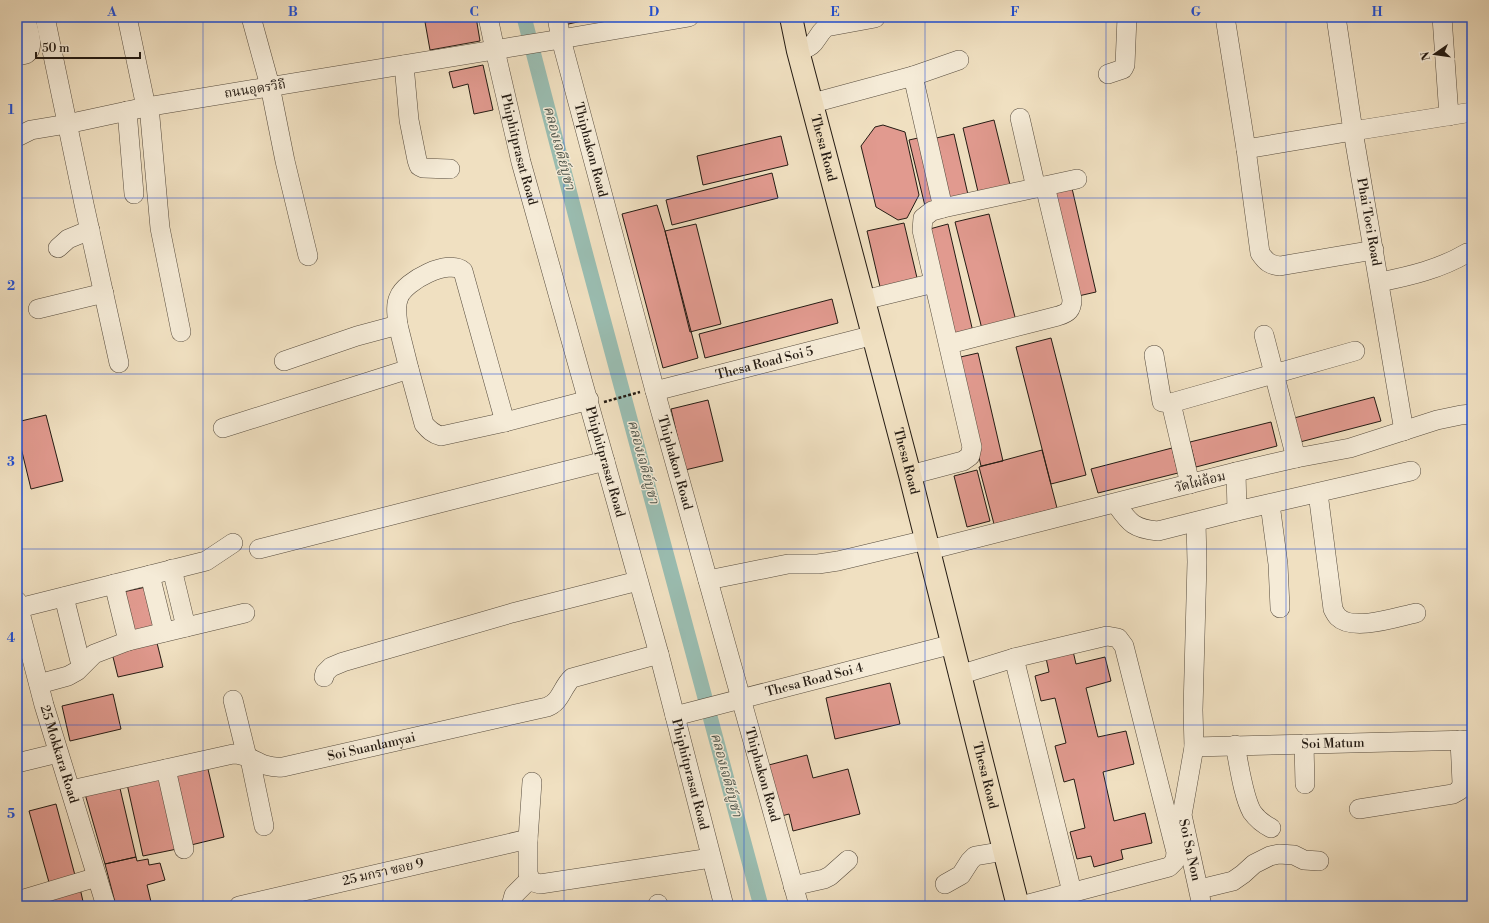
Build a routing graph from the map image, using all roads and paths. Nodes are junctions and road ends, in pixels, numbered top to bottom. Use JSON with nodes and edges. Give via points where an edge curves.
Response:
{"nodes":[{"id":1,"x":25,"y":17,"type":"edge"},
{"id":2,"x":45,"y":17,"type":"edge"},
{"id":3,"x":127,"y":17,"type":"edge"},
{"id":4,"x":251,"y":17,"type":"edge"},
{"id":5,"x":488,"y":17,"type":"edge"},
{"id":6,"x":556,"y":17,"type":"edge"},
{"id":7,"x":689,"y":17,"type":"edge"},
{"id":8,"x":791,"y":17,"type":"edge"},
{"id":9,"x":1127,"y":17,"type":"edge"},
{"id":10,"x":1225,"y":17,"type":"edge"},
{"id":11,"x":1336,"y":17,"type":"edge"},
{"id":12,"x":1442,"y":17,"type":"edge"},
{"id":13,"x":874,"y":18,"type":"dead end"},
{"id":14,"x":561,"y":39,"type":"junction"},
{"id":15,"x":503,"y":49,"type":"junction"},
{"id":16,"x":798,"y":51,"type":"junction"},
{"id":17,"x":17,"y":56,"type":"edge"},
{"id":18,"x":959,"y":60,"type":"dead end"},
{"id":19,"x":404,"y":65,"type":"junction"},
{"id":20,"x":1108,"y":74,"type":"dead end"},
{"id":21,"x":913,"y":76,"type":"junction"},
{"id":22,"x":270,"y":86,"type":"junction"},
{"id":23,"x":812,"y":103,"type":"junction"},
{"id":24,"x":148,"y":106,"type":"junction"},
{"id":25,"x":127,"y":111,"type":"junction"},
{"id":26,"x":1472,"y":112,"type":"edge"},
{"id":27,"x":1449,"y":116,"type":"junction"},
{"id":28,"x":1020,"y":118,"type":"dead end"},
{"id":29,"x":67,"y":124,"type":"junction"},
{"id":30,"x":1353,"y":131,"type":"junction"},
{"id":31,"x":22,"y":132,"type":"edge"},
{"id":32,"x":1246,"y":149,"type":"junction"},
{"id":33,"x":450,"y":168,"type":"dead end"},
{"id":34,"x":1077,"y":179,"type":"dead end"},
{"id":35,"x":1040,"y":187,"type":"junction"},
{"id":36,"x":134,"y":194,"type":"dead end"},
{"id":37,"x":943,"y":208,"type":"junction"},
{"id":38,"x":90,"y":230,"type":"junction"},
{"id":39,"x":58,"y":248,"type":"dead end"},
{"id":40,"x":1374,"y":250,"type":"junction"},
{"id":41,"x":1467,"y":253,"type":"dead end"},
{"id":42,"x":308,"y":256,"type":"dead end"},
{"id":43,"x":1380,"y":282,"type":"junction"},
{"id":44,"x":934,"y":283,"type":"junction"},
{"id":45,"x":104,"y":293,"type":"junction"},
{"id":46,"x":864,"y":300,"type":"junction"},
{"id":47,"x":38,"y":309,"type":"dead end"},
{"id":48,"x":398,"y":325,"type":"junction"},
{"id":49,"x":181,"y":332,"type":"dead end"},
{"id":50,"x":874,"y":335,"type":"junction"},
{"id":51,"x":1264,"y":335,"type":"dead end"},
{"id":52,"x":949,"y":344,"type":"junction"},
{"id":53,"x":1355,"y":351,"type":"dead end"},
{"id":54,"x":1154,"y":355,"type":"dead end"},
{"id":55,"x":284,"y":361,"type":"dead end"},
{"id":56,"x":119,"y":363,"type":"dead end"},
{"id":57,"x":409,"y":370,"type":"junction"},
{"id":58,"x":1274,"y":374,"type":"junction"},
{"id":59,"x":655,"y":391,"type":"junction"},
{"id":60,"x":636,"y":393,"type":"dead end"},
{"id":61,"x":597,"y":401,"type":"junction"},
{"id":62,"x":1171,"y":403,"type":"junction"},
{"id":63,"x":1472,"y":414,"type":"edge"},
{"id":64,"x":505,"y":422,"type":"junction"},
{"id":65,"x":223,"y":428,"type":"dead end"},
{"id":66,"x":1404,"y":431,"type":"junction"},
{"id":67,"x":1296,"y":458,"type":"junction"},
{"id":68,"x":605,"y":461,"type":"junction"},
{"id":69,"x":1411,"y":471,"type":"dead end"},
{"id":70,"x":1236,"y":472,"type":"junction"},
{"id":71,"x":910,"y":475,"type":"junction"},
{"id":72,"x":1190,"y":484,"type":"junction"},
{"id":73,"x":1318,"y":493,"type":"junction"},
{"id":74,"x":1116,"y":504,"type":"junction"},
{"id":75,"x":1270,"y":504,"type":"junction"},
{"id":76,"x":1237,"y":511,"type":"junction"},
{"id":77,"x":1196,"y":522,"type":"junction"},
{"id":78,"x":233,"y":543,"type":"dead end"},
{"id":79,"x":928,"y":545,"type":"junction"},
{"id":80,"x":259,"y":549,"type":"dead end"},
{"id":81,"x":172,"y":569,"type":"junction"},
{"id":82,"x":150,"y":575,"type":"junction"},
{"id":83,"x":708,"y":580,"type":"junction"},
{"id":84,"x":638,"y":581,"type":"junction"},
{"id":85,"x":114,"y":584,"type":"junction"},
{"id":86,"x":64,"y":597,"type":"junction"},
{"id":87,"x":18,"y":604,"type":"edge"},
{"id":88,"x":1280,"y":608,"type":"dead end"},
{"id":89,"x":245,"y":613,"type":"dead end"},
{"id":90,"x":1416,"y":613,"type":"dead end"},
{"id":91,"x":186,"y":627,"type":"junction"},
{"id":92,"x":164,"y":632,"type":"junction"},
{"id":93,"x":128,"y":641,"type":"junction"},
{"id":94,"x":953,"y":644,"type":"junction"},
{"id":95,"x":659,"y":654,"type":"junction"},
{"id":96,"x":1014,"y":658,"type":"junction"},
{"id":97,"x":81,"y":665,"type":"junction"},
{"id":98,"x":959,"y":675,"type":"junction"},
{"id":99,"x":324,"y":677,"type":"dead end"},
{"id":100,"x":39,"y":684,"type":"junction"},
{"id":101,"x":233,"y":700,"type":"dead end"},
{"id":102,"x":734,"y":700,"type":"junction"},
{"id":103,"x":681,"y":714,"type":"junction"},
{"id":104,"x":1466,"y":740,"type":"edge"},
{"id":105,"x":1304,"y":744,"type":"junction"},
{"id":106,"x":1236,"y":745,"type":"junction"},
{"id":107,"x":1194,"y":747,"type":"junction"},
{"id":108,"x":58,"y":752,"type":"junction"},
{"id":109,"x":249,"y":758,"type":"junction"},
{"id":110,"x":17,"y":763,"type":"edge"},
{"id":111,"x":166,"y":769,"type":"junction"},
{"id":112,"x":532,"y":782,"type":"dead end"},
{"id":113,"x":1305,"y":784,"type":"dead end"},
{"id":114,"x":71,"y":790,"type":"junction"},
{"id":115,"x":1359,"y":809,"type":"dead end"},
{"id":116,"x":264,"y":826,"type":"dead end"},
{"id":117,"x":1271,"y":828,"type":"dead end"},
{"id":118,"x":528,"y":839,"type":"junction"},
{"id":119,"x":184,"y":849,"type":"dead end"},
{"id":120,"x":1005,"y":851,"type":"junction"},
{"id":121,"x":711,"y":858,"type":"junction"},
{"id":122,"x":848,"y":860,"type":"dead end"},
{"id":123,"x":1319,"y":861,"type":"dead end"},
{"id":124,"x":97,"y":877,"type":"junction"},
{"id":125,"x":530,"y":879,"type":"junction"},
{"id":126,"x":944,"y":884,"type":"dead end"},
{"id":127,"x":793,"y":886,"type":"junction"},
{"id":128,"x":1072,"y":892,"type":"junction"},
{"id":129,"x":1201,"y":898,"type":"edge"},
{"id":130,"x":17,"y":901,"type":"edge"},
{"id":131,"x":106,"y":906,"type":"edge"},
{"id":132,"x":239,"y":906,"type":"edge"},
{"id":133,"x":511,"y":906,"type":"edge"},
{"id":134,"x":724,"y":906,"type":"edge"},
{"id":135,"x":799,"y":906,"type":"edge"},
{"id":136,"x":1018,"y":906,"type":"edge"},
{"id":137,"x":1021,"y":906,"type":"edge"}],
"edges":[{"from":1,"to":17,"type":"street","via":[[32,44],[26,54]]},
{"from":2,"to":29,"type":"street"},
{"from":3,"to":24,"type":"street"},
{"from":4,"to":22,"type":"street"},
{"from":5,"to":15,"type":"street","name":"Phiphitprasat Road"},
{"from":6,"to":14,"type":"street","name":"Thiphakon Road"},
{"from":7,"to":14,"type":"street","name":"ถนนอุดรวิถี"},
{"from":8,"to":16,"type":"main road","name":"Thesa Road"},
{"from":9,"to":20,"type":"street","via":[[1123,69]]},
{"from":10,"to":32,"type":"street"},
{"from":11,"to":30,"type":"street","name":"Phai Toei Road"},
{"from":12,"to":27,"type":"street"},
{"from":13,"to":16,"type":"street","via":[[826,27],[811,47]]},
{"from":14,"to":15,"type":"street","name":"ถนนอุดรวิถี"},
{"from":14,"to":59,"type":"street","name":"Thiphakon Road"},
{"from":15,"to":19,"type":"street","name":"ถนนอุดรวิถี"},
{"from":15,"to":61,"type":"street","name":"Phiphitprasat Road","via":[[521,162]]},
{"from":16,"to":23,"type":"main road","name":"Thesa Road"},
{"from":18,"to":21,"type":"street"},
{"from":19,"to":22,"type":"street","name":"ถนนอุดรวิถี"},
{"from":19,"to":33,"type":"street","via":[[409,120],[419,166]]},
{"from":21,"to":23,"type":"street"},
{"from":21,"to":37,"type":"street"},
{"from":22,"to":24,"type":"street","name":"ถนนอุดรวิถี"},
{"from":22,"to":42,"type":"street"},
{"from":23,"to":46,"type":"main road","name":"Thesa Road"},
{"from":24,"to":25,"type":"street","name":"ถนนอุดรวิถี"},
{"from":24,"to":49,"type":"street","via":[[160,228]]},
{"from":25,"to":29,"type":"street","name":"ถนนอุดรวิถี"},
{"from":25,"to":36,"type":"street"},
{"from":26,"to":27,"type":"street"},
{"from":27,"to":30,"type":"street"},
{"from":28,"to":35,"type":"street"},
{"from":29,"to":31,"type":"street","name":"ถนนอุดรวิถี"},
{"from":29,"to":38,"type":"street"},
{"from":30,"to":32,"type":"street"},
{"from":30,"to":40,"type":"street","name":"Phai Toei Road"},
{"from":32,"to":40,"type":"street","via":[[1260,253],[1265,261],[1280,266]]},
{"from":34,"to":35,"type":"street"},
{"from":35,"to":37,"type":"street"},
{"from":35,"to":52,"type":"street","via":[[1072,299],[1072,307],[1067,313],[1058,316]]},
{"from":37,"to":44,"type":"street","via":[[932,211],[923,218],[922,230]]},
{"from":38,"to":39,"type":"street","via":[[68,239]]},
{"from":38,"to":45,"type":"street"},
{"from":40,"to":43,"type":"street","name":"Phai Toei Road"},
{"from":41,"to":43,"type":"street","via":[[1430,270]]},
{"from":43,"to":66,"type":"street","name":"Phai Toei Road"},
{"from":44,"to":46,"type":"street"},
{"from":44,"to":52,"type":"street"},
{"from":45,"to":47,"type":"street"},
{"from":45,"to":56,"type":"street"},
{"from":46,"to":50,"type":"main road","name":"Thesa Road"},
{"from":48,"to":55,"type":"street"},
{"from":48,"to":57,"type":"street"},
{"from":48,"to":64,"type":"street","via":[[399,297],[406,288],[424,275],[440,269],[454,267],[463,271]]},
{"from":50,"to":59,"type":"street","name":"Thesa Road Soi 5"},
{"from":50,"to":71,"type":"main road","name":"Thesa Road"},
{"from":51,"to":58,"type":"street"},
{"from":52,"to":71,"type":"street","via":[[972,447],[970,456],[963,461]]},
{"from":53,"to":58,"type":"street"},
{"from":54,"to":62,"type":"street","via":[[1162,402]]},
{"from":57,"to":64,"type":"street","via":[[424,424],[435,435],[449,435]]},
{"from":57,"to":65,"type":"street"},
{"from":58,"to":62,"type":"street"},
{"from":58,"to":67,"type":"street"},
{"from":59,"to":83,"type":"street","name":"Thiphakon Road"},
{"from":60,"to":61,"type":"path"},
{"from":61,"to":64,"type":"street"},
{"from":61,"to":68,"type":"street","name":"Phiphitprasat Road"},
{"from":62,"to":72,"type":"street"},
{"from":63,"to":66,"type":"street","name":"วัดไผ่ล้อม","via":[[1437,420]]},
{"from":66,"to":67,"type":"street","name":"วัดไผ่ล้อม","via":[[1350,448]]},
{"from":67,"to":70,"type":"street","name":"วัดไผ่ล้อม"},
{"from":68,"to":80,"type":"street"},
{"from":68,"to":84,"type":"street","name":"Phiphitprasat Road"},
{"from":69,"to":73,"type":"street"},
{"from":70,"to":72,"type":"street","name":"วัดไผ่ล้อม"},
{"from":70,"to":76,"type":"street"},
{"from":71,"to":79,"type":"main road","name":"Thesa Road"},
{"from":72,"to":74,"type":"street","name":"วัดไผ่ล้อม"},
{"from":73,"to":75,"type":"street"},
{"from":73,"to":90,"type":"street","via":[[1333,609],[1338,617],[1347,622],[1360,624]]},
{"from":74,"to":77,"type":"street","via":[[1130,523],[1146,531],[1158,532]]},
{"from":74,"to":79,"type":"street","name":"วัดไผ่ล้อม"},
{"from":75,"to":76,"type":"street"},
{"from":75,"to":88,"type":"street","via":[[1278,564]]},
{"from":76,"to":77,"type":"street"},
{"from":77,"to":107,"type":"street","name":"Soi Sa Non"},
{"from":78,"to":81,"type":"street","via":[[206,561]]},
{"from":79,"to":83,"type":"street","name":"วัดไผ่ล้อม","via":[[818,564],[788,564]]},
{"from":79,"to":94,"type":"main road","name":"Thesa Road"},
{"from":81,"to":82,"type":"street"},
{"from":81,"to":91,"type":"street"},
{"from":82,"to":85,"type":"street"},
{"from":82,"to":92,"type":"street"},
{"from":83,"to":102,"type":"street","name":"Thiphakon Road"},
{"from":84,"to":95,"type":"street","name":"Phiphitprasat Road"},
{"from":84,"to":99,"type":"street","via":[[343,662],[331,667]]},
{"from":85,"to":86,"type":"street"},
{"from":85,"to":93,"type":"street"},
{"from":86,"to":87,"type":"street"},
{"from":86,"to":97,"type":"street"},
{"from":87,"to":100,"type":"street","name":"25 Mokkara Road"},
{"from":89,"to":91,"type":"street"},
{"from":91,"to":92,"type":"street"},
{"from":92,"to":93,"type":"street"},
{"from":93,"to":97,"type":"street","via":[[94,654]]},
{"from":94,"to":98,"type":"main road","name":"Thesa Road"},
{"from":94,"to":102,"type":"street","name":"Thesa Road Soi 4"},
{"from":95,"to":103,"type":"street","name":"Phiphitprasat Road"},
{"from":95,"to":109,"type":"street","name":"Soi Suanlamyai","via":[[572,678],[556,702],[547,707],[283,767],[268,767]]},
{"from":96,"to":98,"type":"street"},
{"from":96,"to":128,"type":"street"},
{"from":96,"to":128,"type":"street","via":[[1107,636],[1118,638],[1124,646],[1176,852],[1175,861],[1169,867]]},
{"from":97,"to":100,"type":"street","via":[[68,676]]},
{"from":98,"to":120,"type":"main road","name":"Thesa Road"},
{"from":100,"to":108,"type":"street","name":"25 Mokkara Road"},
{"from":101,"to":109,"type":"street"},
{"from":102,"to":103,"type":"street","name":"Thesa Road Soi 4"},
{"from":102,"to":127,"type":"street","name":"Thiphakon Road"},
{"from":103,"to":121,"type":"street","name":"Phiphitprasat Road"},
{"from":104,"to":105,"type":"street","name":"Soi Matum"},
{"from":104,"to":115,"type":"street","via":[[1460,790],[1453,794]]},
{"from":105,"to":106,"type":"street","name":"Soi Matum"},
{"from":105,"to":113,"type":"street"},
{"from":106,"to":107,"type":"street","name":"Soi Matum"},
{"from":106,"to":117,"type":"street","via":[[1246,796],[1252,812]]},
{"from":107,"to":129,"type":"street","name":"Soi Sa Non","via":[[1182,815]]},
{"from":108,"to":110,"type":"street"},
{"from":108,"to":114,"type":"street","name":"25 Mokkara Road"},
{"from":109,"to":111,"type":"street","name":"Soi Suanlamyai","via":[[233,754]]},
{"from":109,"to":116,"type":"street"},
{"from":111,"to":114,"type":"street","name":"Soi Suanlamyai"},
{"from":111,"to":119,"type":"street"},
{"from":112,"to":118,"type":"street"},
{"from":114,"to":124,"type":"street","name":"25 Mokkara Road"},
{"from":118,"to":125,"type":"street"},
{"from":118,"to":132,"type":"street","name":"25 มกรา ซอย 9"},
{"from":120,"to":126,"type":"street","via":[[975,856],[961,875]]},
{"from":120,"to":136,"type":"main road","name":"Thesa Road"},
{"from":121,"to":125,"type":"street","via":[[540,884]]},
{"from":121,"to":134,"type":"street","name":"Phiphitprasat Road"},
{"from":122,"to":127,"type":"street","via":[[824,879]]},
{"from":123,"to":129,"type":"street","via":[[1304,860],[1294,855],[1270,856],[1254,864],[1233,881]]},
{"from":124,"to":130,"type":"street"},
{"from":124,"to":131,"type":"street","name":"25 Mokkara Road"},
{"from":125,"to":133,"type":"street","via":[[514,895]]},
{"from":127,"to":135,"type":"street","name":"Thiphakon Road"},
{"from":128,"to":137,"type":"street"}]}
